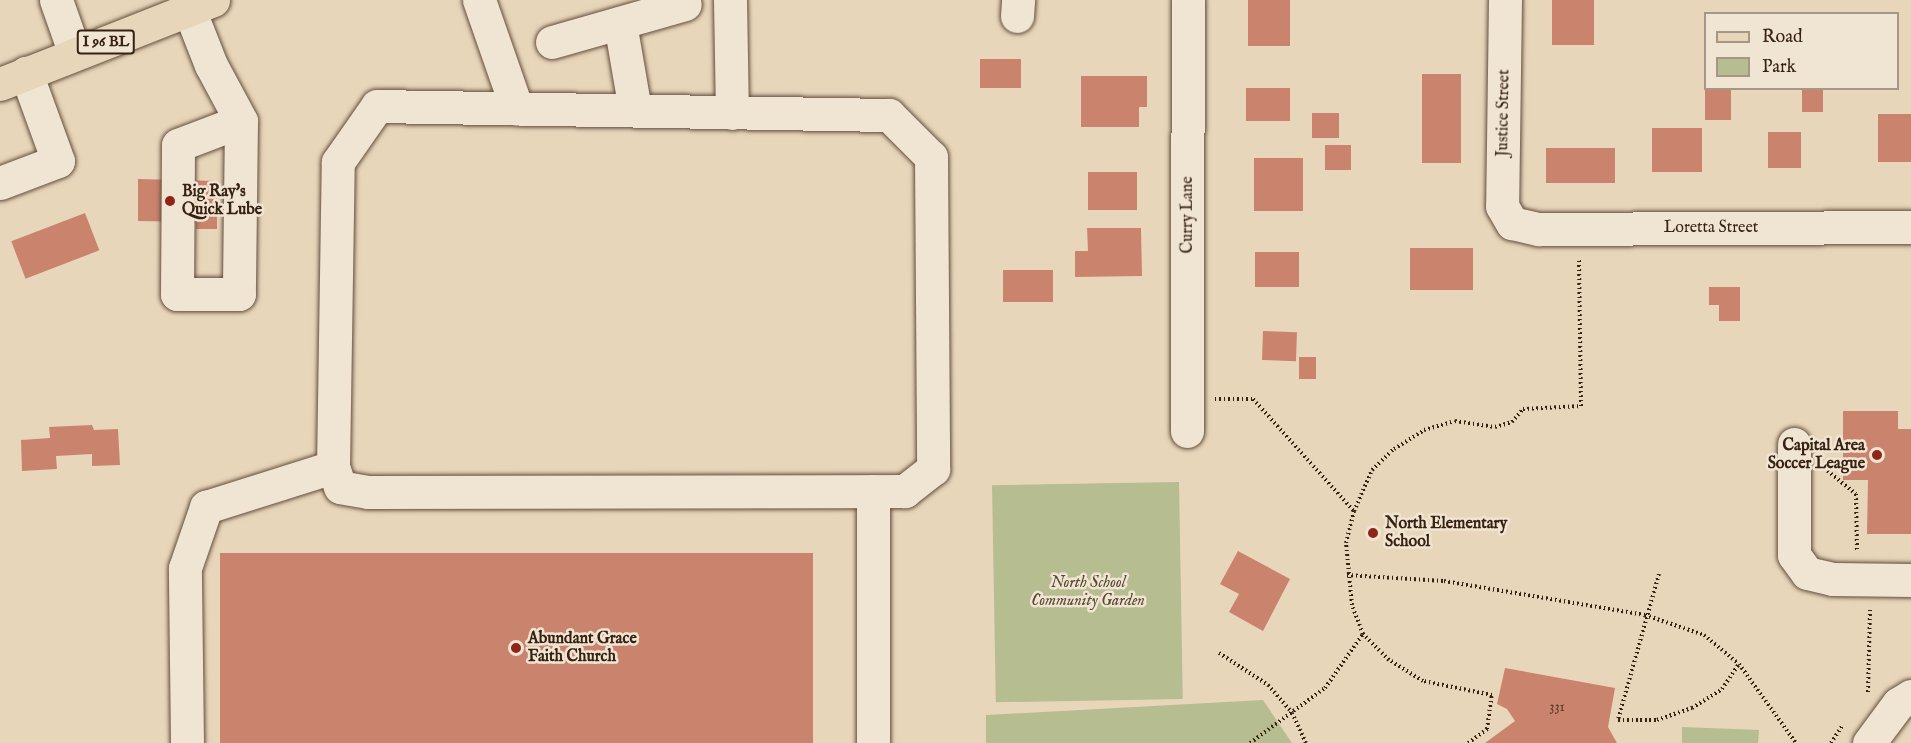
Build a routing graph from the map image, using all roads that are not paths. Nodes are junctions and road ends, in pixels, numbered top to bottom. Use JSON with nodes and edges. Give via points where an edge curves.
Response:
{"nodes":[{"id":1,"x":56,"y":0,"type":"edge"},
{"id":2,"x":479,"y":0,"type":"edge"},
{"id":3,"x":730,"y":0,"type":"edge"},
{"id":4,"x":1188,"y":0,"type":"edge"},
{"id":5,"x":1505,"y":0,"type":"edge"},
{"id":6,"x":685,"y":3,"type":"dead end"},
{"id":7,"x":201,"y":5,"type":"edge"},
{"id":8,"x":620,"y":23,"type":"junction"},
{"id":9,"x":552,"y":42,"type":"dead end"},
{"id":10,"x":75,"y":54,"type":"junction"},
{"id":11,"x":13,"y":79,"type":"edge"},
{"id":12,"x":516,"y":109,"type":"junction"},
{"id":13,"x":635,"y":110,"type":"junction"},
{"id":14,"x":732,"y":113,"type":"junction"},
{"id":15,"x":241,"y":121,"type":"junction"},
{"id":16,"x":0,"y":183,"type":"edge"},
{"id":17,"x":1512,"y":223,"type":"joint"},
{"id":18,"x":1911,"y":227,"type":"edge"},
{"id":19,"x":1187,"y":430,"type":"dead end"},
{"id":20,"x":1794,"y":444,"type":"dead end"},
{"id":21,"x":333,"y":467,"type":"junction"},
{"id":22,"x":873,"y":491,"type":"junction"},
{"id":23,"x":1911,"y":580,"type":"edge"},
{"id":24,"x":1911,"y":696,"type":"edge"},
{"id":25,"x":187,"y":743,"type":"edge"},
{"id":26,"x":873,"y":743,"type":"edge"},
{"id":27,"x":1869,"y":743,"type":"edge"}],
"edges":[{"from":1,"to":10,"type":"street"},
{"from":2,"to":12,"type":"street"},
{"from":3,"to":14,"type":"street"},
{"from":4,"to":19,"type":"street","name":"Curry Lane"},
{"from":5,"to":17,"type":"street","name":"Justice Street","via":[[1502,206]]},
{"from":6,"to":8,"type":"street"},
{"from":7,"to":10,"type":"main road","number":"I 96 BL"},
{"from":7,"to":15,"type":"street","via":[[211,65]]},
{"from":8,"to":9,"type":"street"},
{"from":8,"to":13,"type":"street"},
{"from":10,"to":11,"type":"main road","number":"I 96 BL"},
{"from":11,"to":16,"type":"street","via":[[58,161]]},
{"from":12,"to":13,"type":"street"},
{"from":12,"to":21,"type":"street","via":[[377,106],[338,162]]},
{"from":13,"to":14,"type":"street"},
{"from":14,"to":22,"type":"street","via":[[889,115],[931,157],[933,469],[905,491]]},
{"from":15,"to":15,"type":"street","via":[[239,294],[177,294],[178,145]]},
{"from":17,"to":18,"type":"street","name":"Loretta Street","via":[[1539,229]]},
{"from":20,"to":23,"type":"street","via":[[1794,555],[1807,573],[1833,579]]},
{"from":21,"to":22,"type":"street","via":[[340,487],[368,492]]},
{"from":21,"to":25,"type":"street","via":[[206,507],[185,568]]},
{"from":22,"to":26,"type":"street"},
{"from":24,"to":27,"type":"street","via":[[1898,704]]}]}
